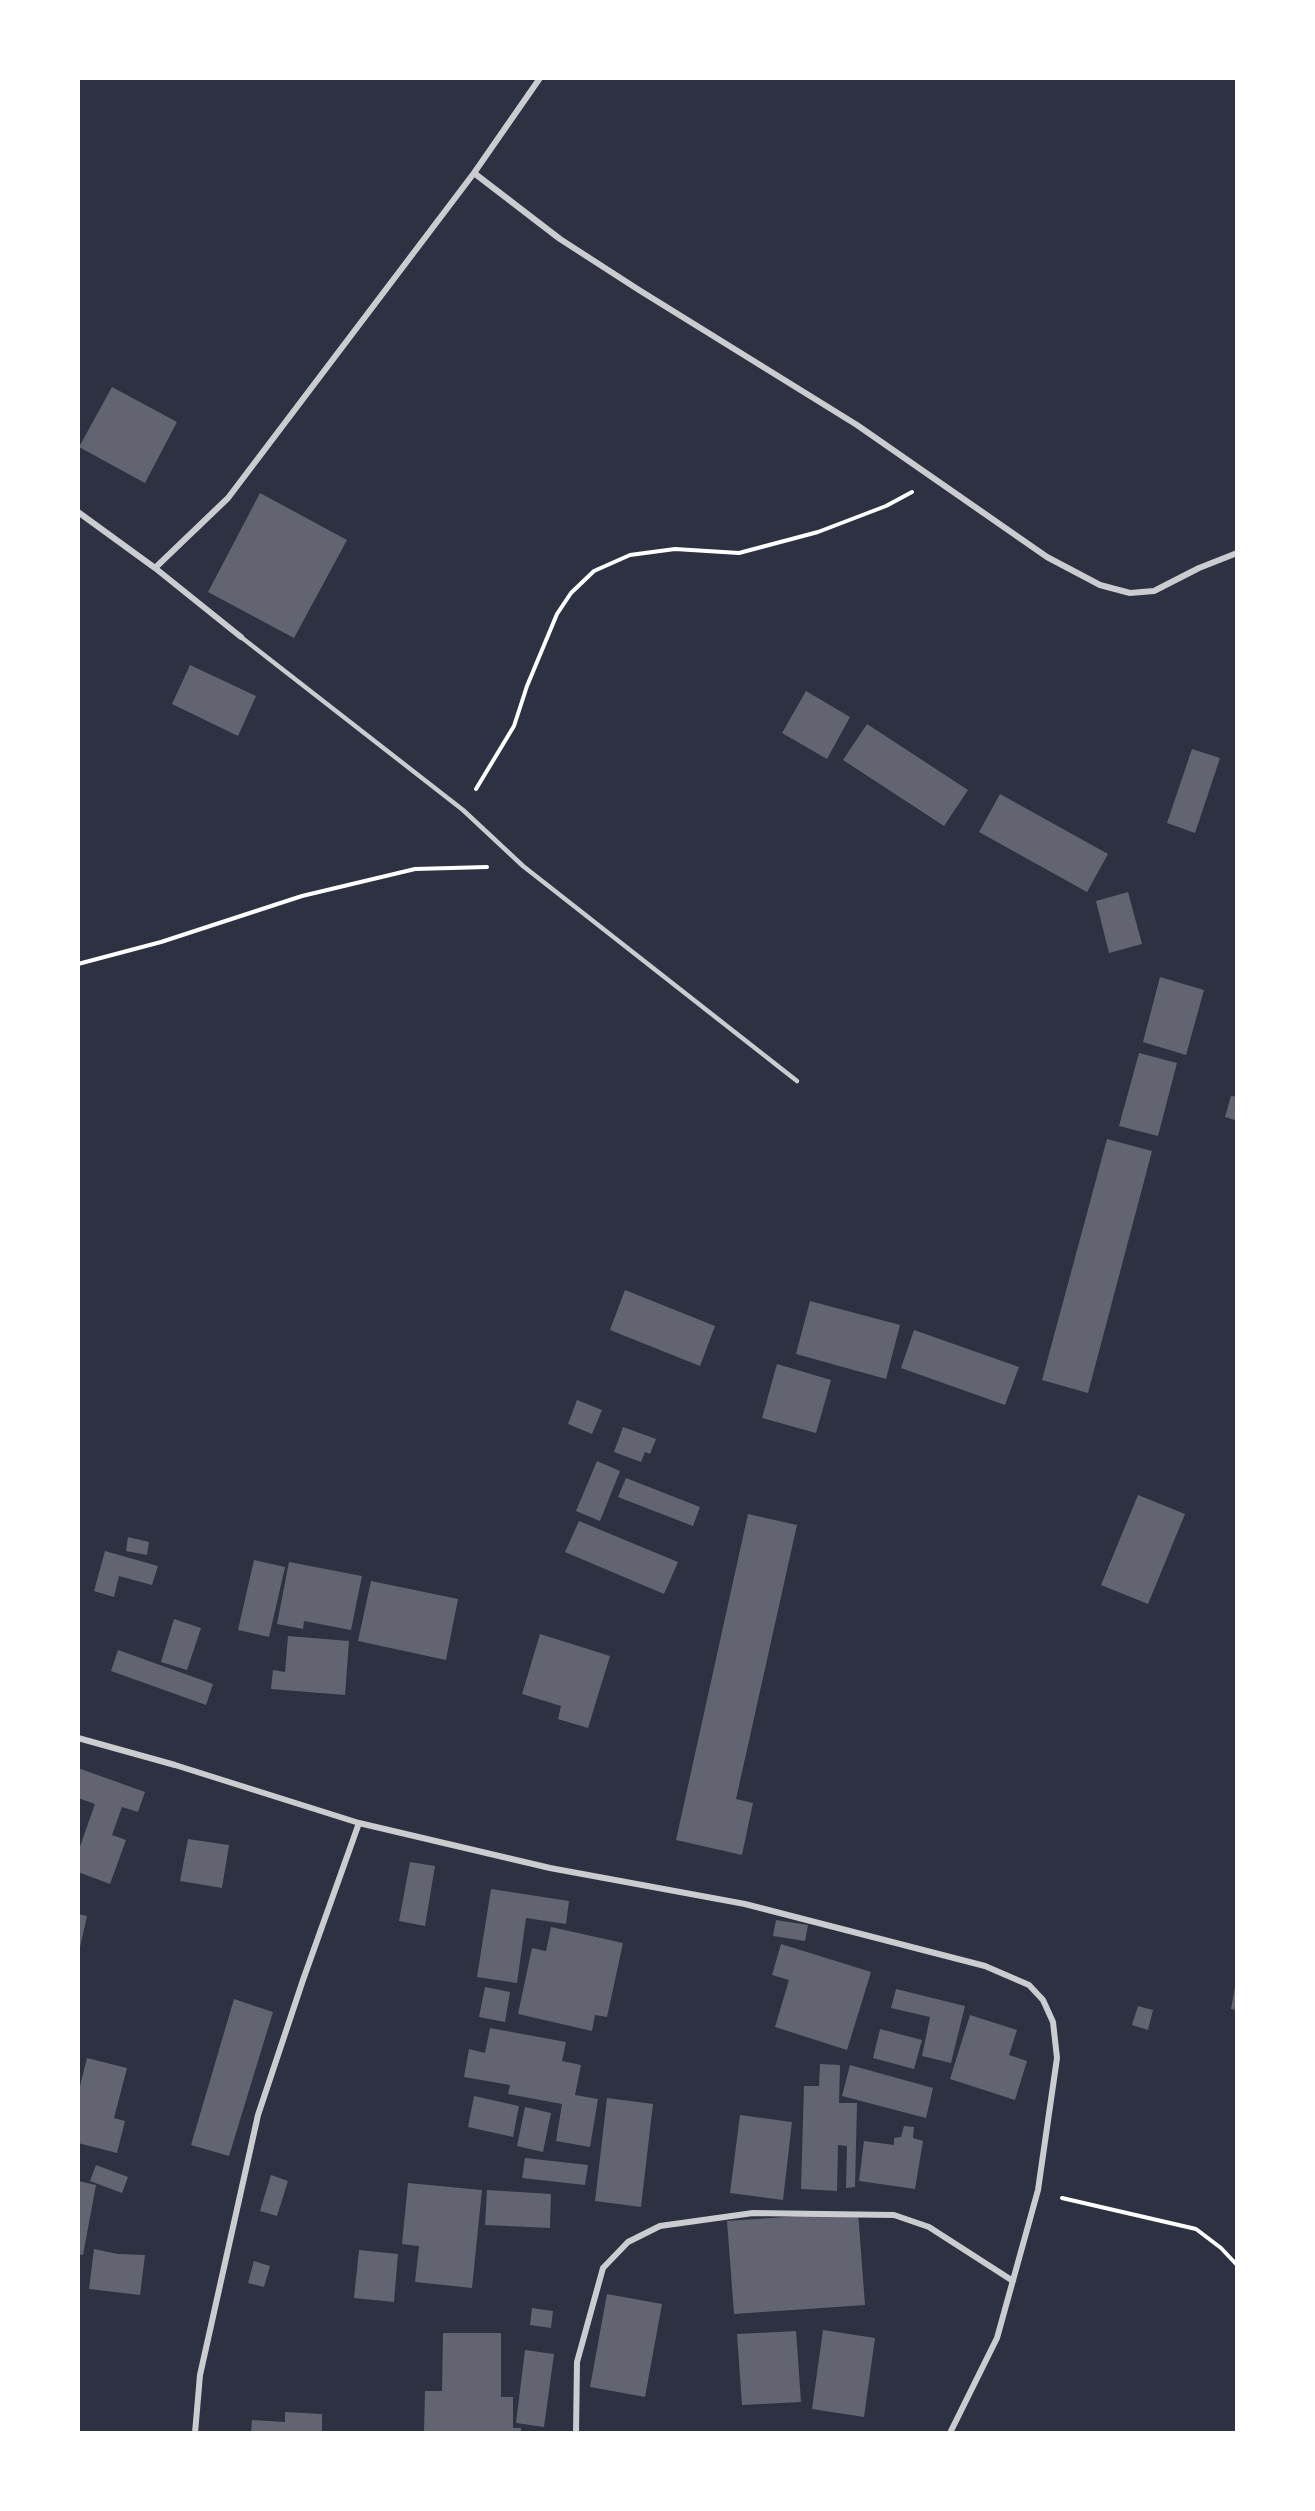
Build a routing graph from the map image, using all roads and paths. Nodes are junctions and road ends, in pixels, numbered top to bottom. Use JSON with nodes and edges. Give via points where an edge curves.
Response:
{"nodes":[{"id":1,"x":540,"y":78,"type":"edge"},
{"id":2,"x":474,"y":174,"type":"junction"},
{"id":3,"x":936,"y":478,"type":"junction"},
{"id":4,"x":78,"y":512,"type":"edge"},
{"id":5,"x":1237,"y":553,"type":"edge"},
{"id":6,"x":155,"y":568,"type":"junction"},
{"id":7,"x":241,"y":637,"type":"joint"},
{"id":8,"x":463,"y":810,"type":"junction"},
{"id":9,"x":523,"y":866,"type":"junction"},
{"id":10,"x":78,"y":964,"type":"edge"},
{"id":11,"x":797,"y":1082,"type":"dead end"},
{"id":12,"x":78,"y":1738,"type":"edge"},
{"id":13,"x":359,"y":1823,"type":"junction"},
{"id":14,"x":1038,"y":2190,"type":"junction"},
{"id":15,"x":1237,"y":2265,"type":"edge"},
{"id":16,"x":1013,"y":2281,"type":"junction"},
{"id":17,"x":195,"y":2433,"type":"edge"},
{"id":18,"x":576,"y":2433,"type":"edge"},
{"id":19,"x":950,"y":2433,"type":"edge"}],
"edges":[{"from":1,"to":2,"type":"street"},
{"from":2,"to":3,"type":"street","via":[[580,252]]},
{"from":2,"to":6,"type":"street","via":[[228,498]]},
{"from":3,"to":5,"type":"street","via":[[1047,557],[1100,585],[1130,593],[1154,591]]},
{"from":3,"to":8,"type":"path","via":[[886,506],[818,532],[739,553],[675,549],[630,555],[594,571],[571,593],[557,614],[514,726]]},
{"from":4,"to":6,"type":"street"},
{"from":6,"to":7,"type":"street"},
{"from":7,"to":8,"type":"lane"},
{"from":8,"to":9,"type":"lane"},
{"from":9,"to":10,"type":"path","via":[[415,869],[302,896],[162,942]]},
{"from":9,"to":11,"type":"lane"},
{"from":12,"to":13,"type":"street"},
{"from":13,"to":14,"type":"street","via":[[550,1868],[744,1904],[985,1966],[1029,1985],[1043,2000],[1053,2022],[1057,2058]]},
{"from":13,"to":17,"type":"street","via":[[258,2115],[201,2375]]},
{"from":14,"to":15,"type":"path","via":[[1196,2229]]},
{"from":14,"to":16,"type":"street"},
{"from":16,"to":18,"type":"street","via":[[929,2227],[894,2215],[753,2213],[660,2226],[628,2242],[603,2268],[577,2362]]},
{"from":16,"to":19,"type":"street","via":[[996,2338]]}]}
